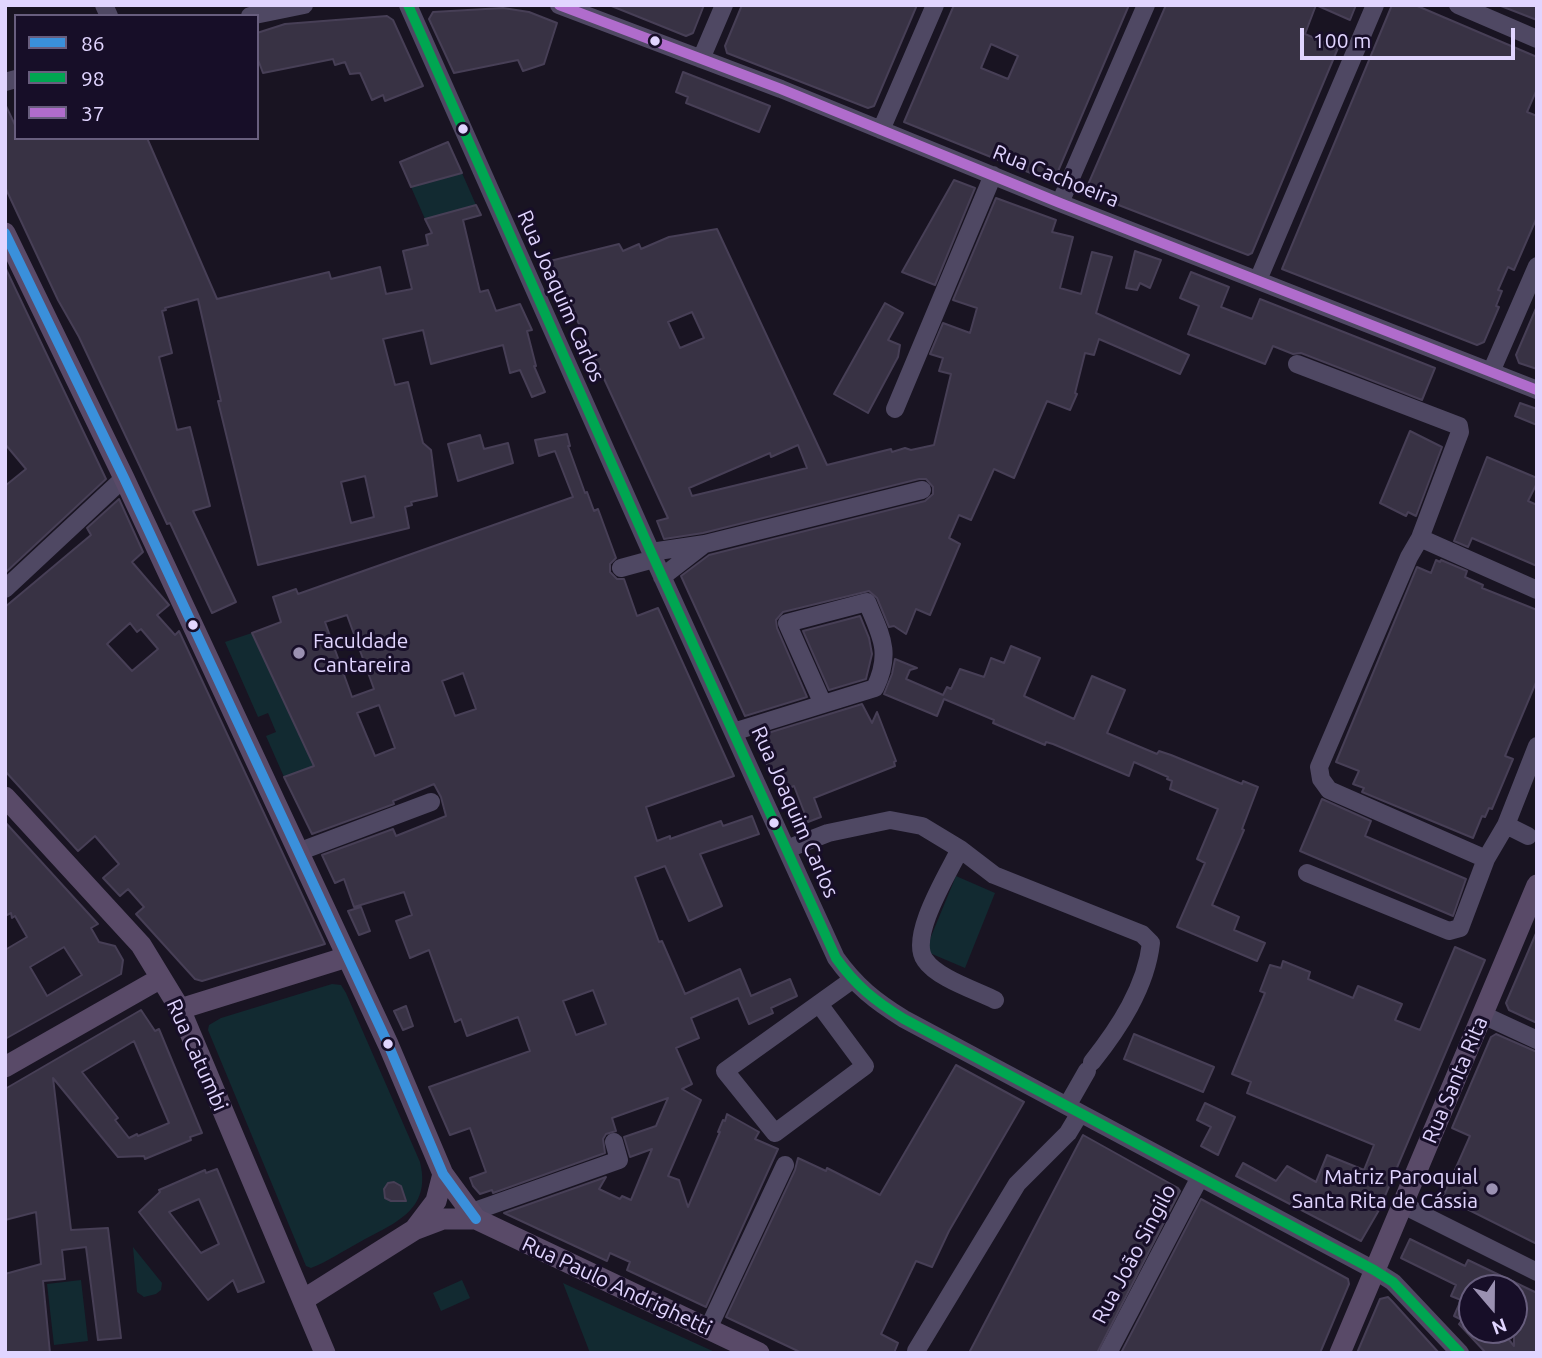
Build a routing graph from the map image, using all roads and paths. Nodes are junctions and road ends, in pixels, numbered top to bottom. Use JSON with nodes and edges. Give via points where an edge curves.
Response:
{"nodes":[{"id":1,"x":304,"y":5,"type":"edge"},
{"id":2,"x":408,"y":5,"type":"edge"},
{"id":3,"x":559,"y":5,"type":"edge"},
{"id":4,"x":724,"y":5,"type":"edge"},
{"id":5,"x":935,"y":5,"type":"edge"},
{"id":6,"x":1146,"y":5,"type":"edge"},
{"id":7,"x":1375,"y":5,"type":"edge"},
{"id":8,"x":1458,"y":5,"type":"edge"},
{"id":9,"x":259,"y":14,"type":"edge"},
{"id":10,"x":1537,"y":39,"type":"edge"},
{"id":11,"x":701,"y":59,"type":"junction"},
{"id":12,"x":881,"y":130,"type":"junction"},
{"id":13,"x":993,"y":175,"type":"junction"},
{"id":14,"x":1060,"y":203,"type":"junction"},
{"id":15,"x":5,"y":233,"type":"edge"},
{"id":16,"x":1537,"y":266,"type":"edge"},
{"id":17,"x":1258,"y":280,"type":"junction"},
{"id":18,"x":1297,"y":364,"type":"dead end"},
{"id":19,"x":1491,"y":372,"type":"junction"},
{"id":20,"x":1537,"y":390,"type":"edge"},
{"id":21,"x":895,"y":409,"type":"dead end"},
{"id":22,"x":124,"y":478,"type":"junction"},
{"id":23,"x":922,"y":490,"type":"dead end"},
{"id":24,"x":1420,"y":538,"type":"junction"},
{"id":25,"x":705,"y":544,"type":"junction"},
{"id":26,"x":652,"y":555,"type":"junction"},
{"id":27,"x":621,"y":568,"type":"dead end"},
{"id":28,"x":662,"y":577,"type":"junction"},
{"id":29,"x":5,"y":589,"type":"edge"},
{"id":30,"x":1537,"y":590,"type":"edge"},
{"id":31,"x":823,"y":704,"type":"junction"},
{"id":32,"x":733,"y":732,"type":"junction"},
{"id":33,"x":1537,"y":747,"type":"edge"},
{"id":34,"x":5,"y":797,"type":"edge"},
{"id":35,"x":431,"y":802,"type":"dead end"},
{"id":36,"x":1506,"y":825,"type":"junction"},
{"id":37,"x":1533,"y":839,"type":"edge"},
{"id":38,"x":786,"y":849,"type":"junction"},
{"id":39,"x":960,"y":849,"type":"junction"},
{"id":40,"x":298,"y":852,"type":"junction"},
{"id":41,"x":1486,"y":859,"type":"junction"},
{"id":42,"x":1307,"y":873,"type":"dead end"},
{"id":43,"x":1537,"y":885,"type":"edge"},
{"id":44,"x":347,"y":957,"type":"junction"},
{"id":45,"x":161,"y":978,"type":"junction"},
{"id":46,"x":852,"y":980,"type":"junction"},
{"id":47,"x":995,"y":1000,"type":"dead end"},
{"id":48,"x":819,"y":1004,"type":"junction"},
{"id":49,"x":180,"y":1009,"type":"junction"},
{"id":50,"x":1483,"y":1015,"type":"junction"},
{"id":51,"x":1537,"y":1040,"type":"edge"},
{"id":52,"x":5,"y":1067,"type":"edge"},
{"id":53,"x":1074,"y":1110,"type":"junction"},
{"id":54,"x":614,"y":1142,"type":"dead end"},
{"id":55,"x":785,"y":1165,"type":"dead end"},
{"id":56,"x":443,"y":1174,"type":"junction"},
{"id":57,"x":1200,"y":1177,"type":"junction"},
{"id":58,"x":1403,"y":1205,"type":"junction"},
{"id":59,"x":474,"y":1215,"type":"junction"},
{"id":60,"x":414,"y":1230,"type":"junction"},
{"id":61,"x":1374,"y":1270,"type":"junction"},
{"id":62,"x":1537,"y":1272,"type":"edge"},
{"id":63,"x":303,"y":1300,"type":"junction"},
{"id":64,"x":708,"y":1329,"type":"junction"},
{"id":65,"x":916,"y":1351,"type":"dead end"},
{"id":66,"x":324,"y":1353,"type":"edge"},
{"id":67,"x":759,"y":1353,"type":"edge"},
{"id":68,"x":1108,"y":1353,"type":"edge"},
{"id":69,"x":1340,"y":1353,"type":"edge"},
{"id":70,"x":1460,"y":1353,"type":"edge"}],
"edges":[{"from":1,"to":9,"type":"street"},
{"from":2,"to":26,"type":"street","name":"Rua Joaquim Carlos"},
{"from":3,"to":11,"type":"street","name":"Rua Cachoeira"},
{"from":4,"to":11,"type":"street"},
{"from":5,"to":12,"type":"street"},
{"from":6,"to":14,"type":"street"},
{"from":7,"to":17,"type":"street"},
{"from":8,"to":10,"type":"street"},
{"from":11,"to":12,"type":"street","name":"Rua Cachoeira"},
{"from":12,"to":13,"type":"street","name":"Rua Cachoeira"},
{"from":13,"to":14,"type":"street","name":"Rua Cachoeira"},
{"from":13,"to":21,"type":"street"},
{"from":14,"to":17,"type":"street","name":"Rua Cachoeira"},
{"from":15,"to":22,"type":"main road"},
{"from":16,"to":19,"type":"street"},
{"from":17,"to":19,"type":"street","name":"Rua Cachoeira"},
{"from":18,"to":24,"type":"street","via":[[1459,426]]},
{"from":19,"to":20,"type":"street","name":"Rua Cachoeira"},
{"from":22,"to":29,"type":"street"},
{"from":22,"to":40,"type":"main road"},
{"from":23,"to":25,"type":"street"},
{"from":24,"to":30,"type":"street"},
{"from":24,"to":41,"type":"street","via":[[1319,767],[1321,779],[1329,790]]},
{"from":25,"to":26,"type":"street"},
{"from":25,"to":28,"type":"street"},
{"from":26,"to":27,"type":"street"},
{"from":26,"to":28,"type":"street","name":"Rua Joaquim Carlos"},
{"from":28,"to":32,"type":"street","name":"Rua Joaquim Carlos"},
{"from":31,"to":31,"type":"street","via":[[876,686],[885,653],[867,603],[787,623]]},
{"from":31,"to":32,"type":"street"},
{"from":32,"to":38,"type":"street","name":"Rua Joaquim Carlos"},
{"from":33,"to":36,"type":"street"},
{"from":34,"to":45,"type":"main road","name":"Rua Catumbi","via":[[141,945]]},
{"from":35,"to":40,"type":"street"},
{"from":36,"to":37,"type":"street"},
{"from":36,"to":41,"type":"street"},
{"from":38,"to":39,"type":"street","via":[[828,833],[890,820],[922,826]]},
{"from":38,"to":46,"type":"street","name":"Rua Joaquim Carlos","via":[[836,958]]},
{"from":39,"to":47,"type":"street","via":[[919,945],[923,958],[937,972]]},
{"from":39,"to":53,"type":"street","via":[[994,874],[1142,934],[1151,943],[1126,1014],[1090,1066]]},
{"from":40,"to":44,"type":"main road"},
{"from":41,"to":42,"type":"street","via":[[1460,928],[1449,931]]},
{"from":43,"to":50,"type":"main road","name":"Rua Santa Rita"},
{"from":44,"to":49,"type":"main road"},
{"from":44,"to":56,"type":"main road"},
{"from":45,"to":49,"type":"main road","name":"Rua Catumbi"},
{"from":45,"to":52,"type":"main road"},
{"from":46,"to":48,"type":"street"},
{"from":46,"to":53,"type":"street","name":"Rua Joaquim Carlos","via":[[904,1019]]},
{"from":48,"to":48,"type":"street","via":[[725,1071],[775,1133],[865,1066]]},
{"from":49,"to":63,"type":"main road","name":"Rua Catumbi"},
{"from":50,"to":51,"type":"street"},
{"from":50,"to":58,"type":"main road","name":"Rua Santa Rita"},
{"from":53,"to":57,"type":"street","name":"Rua Joaquim Carlos"},
{"from":53,"to":65,"type":"street","via":[[1068,1133],[1017,1184]]},
{"from":54,"to":59,"type":"street","via":[[619,1160]]},
{"from":55,"to":64,"type":"street"},
{"from":56,"to":59,"type":"main road"},
{"from":56,"to":60,"type":"main road","via":[[436,1201]]},
{"from":57,"to":61,"type":"street","name":"Rua Joaquim Carlos"},
{"from":57,"to":68,"type":"street","name":"Rua João Singilo"},
{"from":58,"to":61,"type":"main road","name":"Rua Santa Rita"},
{"from":58,"to":62,"type":"street"},
{"from":59,"to":60,"type":"main road","via":[[443,1219]]},
{"from":59,"to":64,"type":"main road","name":"Rua Paulo Andrighetti"},
{"from":60,"to":63,"type":"main road"},
{"from":61,"to":69,"type":"main road","name":"Rua Santa Rita"},
{"from":61,"to":70,"type":"street","name":"Rua Joaquim Carlos","via":[[1393,1282]]},
{"from":63,"to":66,"type":"main road","name":"Rua Catumbi"},
{"from":64,"to":67,"type":"main road","name":"Rua Paulo Andrighetti"}]}
